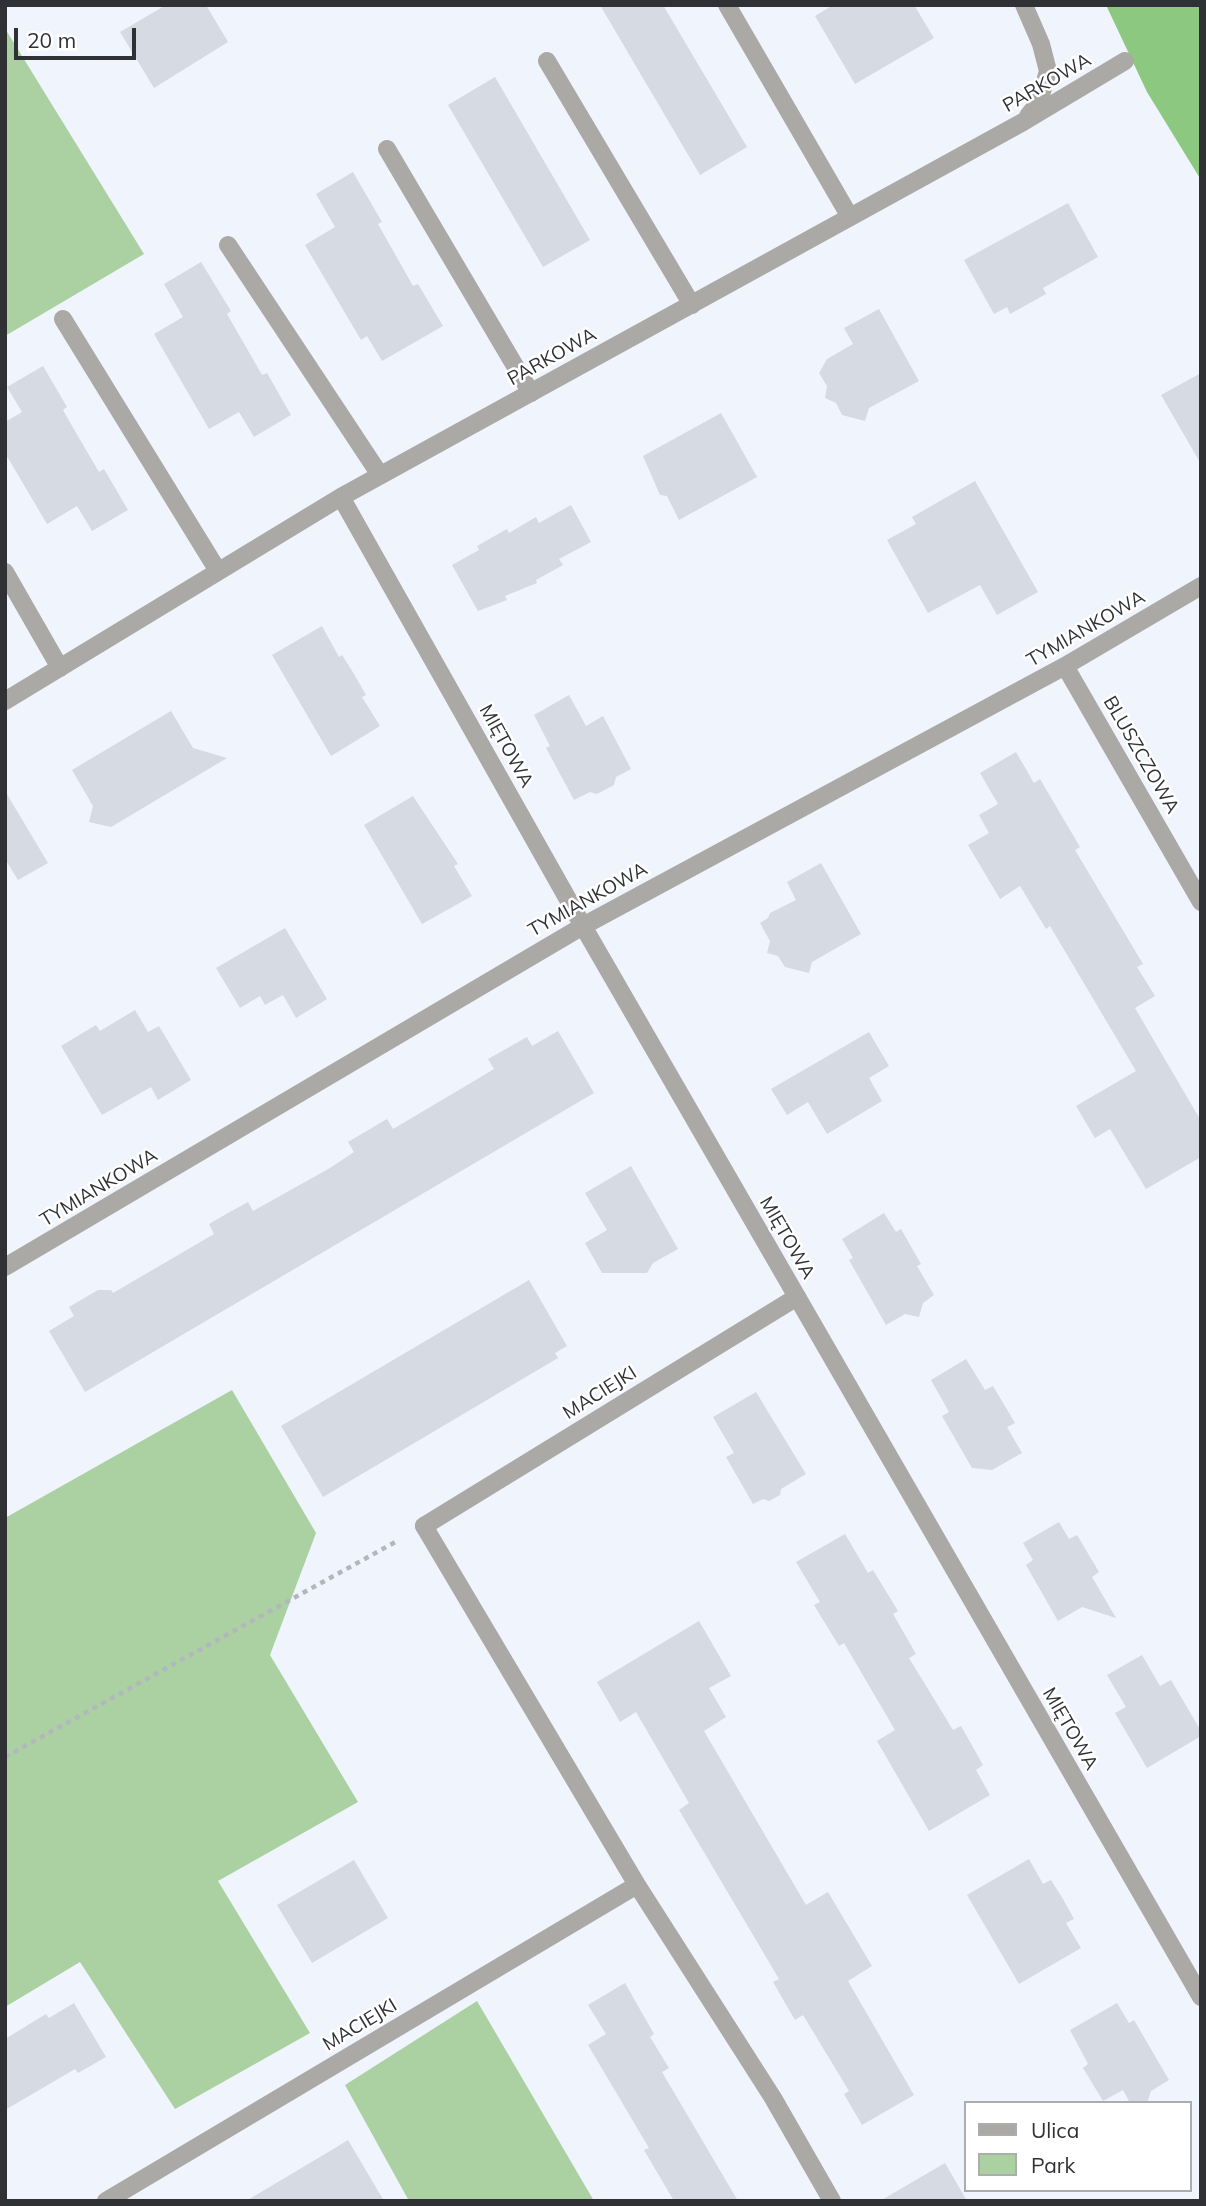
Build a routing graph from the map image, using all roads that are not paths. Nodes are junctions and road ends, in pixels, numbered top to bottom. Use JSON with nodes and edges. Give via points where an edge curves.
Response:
{"nodes":[{"id":1,"x":727,"y":5,"type":"edge"},
{"id":2,"x":1024,"y":5,"type":"edge"},
{"id":3,"x":547,"y":61,"type":"dead end"},
{"id":4,"x":1125,"y":61,"type":"dead end"},
{"id":5,"x":1023,"y":122,"type":"junction"},
{"id":6,"x":387,"y":149,"type":"dead end"},
{"id":7,"x":850,"y":217,"type":"junction"},
{"id":8,"x":228,"y":245,"type":"dead end"},
{"id":9,"x":692,"y":304,"type":"junction"},
{"id":10,"x":64,"y":319,"type":"dead end"},
{"id":11,"x":531,"y":393,"type":"junction"},
{"id":12,"x":380,"y":475,"type":"junction"},
{"id":13,"x":341,"y":497,"type":"junction"},
{"id":14,"x":218,"y":571,"type":"junction"},
{"id":15,"x":5,"y":572,"type":"edge"},
{"id":16,"x":1201,"y":586,"type":"edge"},
{"id":17,"x":1065,"y":666,"type":"junction"},
{"id":18,"x":60,"y":668,"type":"junction"},
{"id":19,"x":5,"y":701,"type":"edge"},
{"id":20,"x":1201,"y":902,"type":"edge"},
{"id":21,"x":583,"y":926,"type":"junction"},
{"id":22,"x":5,"y":1267,"type":"edge"},
{"id":23,"x":797,"y":1297,"type":"junction"},
{"id":24,"x":637,"y":1885,"type":"junction"},
{"id":25,"x":1201,"y":1997,"type":"edge"},
{"id":26,"x":106,"y":2201,"type":"edge"},
{"id":27,"x":832,"y":2201,"type":"edge"}],
"edges":[{"from":1,"to":7,"type":"street"},
{"from":2,"to":5,"type":"street","via":[[1048,71],[1039,102]]},
{"from":3,"to":9,"type":"street"},
{"from":4,"to":5,"type":"street","name":"PARKOWA"},
{"from":5,"to":7,"type":"street","name":"PARKOWA"},
{"from":6,"to":11,"type":"street"},
{"from":7,"to":9,"type":"street","name":"PARKOWA"},
{"from":8,"to":12,"type":"street"},
{"from":9,"to":11,"type":"street","name":"PARKOWA"},
{"from":10,"to":14,"type":"street"},
{"from":11,"to":12,"type":"street","name":"PARKOWA"},
{"from":12,"to":13,"type":"street","name":"PARKOWA"},
{"from":13,"to":14,"type":"street","name":"PARKOWA"},
{"from":13,"to":21,"type":"street","name":"MIĘTOWA"},
{"from":14,"to":18,"type":"street","name":"PARKOWA"},
{"from":15,"to":18,"type":"street"},
{"from":16,"to":17,"type":"street","name":"TYMIANKOWA"},
{"from":17,"to":20,"type":"street","name":"BLUSZCZOWA"},
{"from":17,"to":21,"type":"street","name":"TYMIANKOWA"},
{"from":18,"to":19,"type":"street","name":"PARKOWA"},
{"from":21,"to":22,"type":"street","name":"TYMIANKOWA"},
{"from":21,"to":23,"type":"street","name":"MIĘTOWA"},
{"from":23,"to":24,"type":"street","name":"MACIEJKI","via":[[424,1526]]},
{"from":23,"to":25,"type":"street","name":"MIĘTOWA"},
{"from":24,"to":26,"type":"street","name":"MACIEJKI"},
{"from":24,"to":27,"type":"street","via":[[773,2098]]}]}
